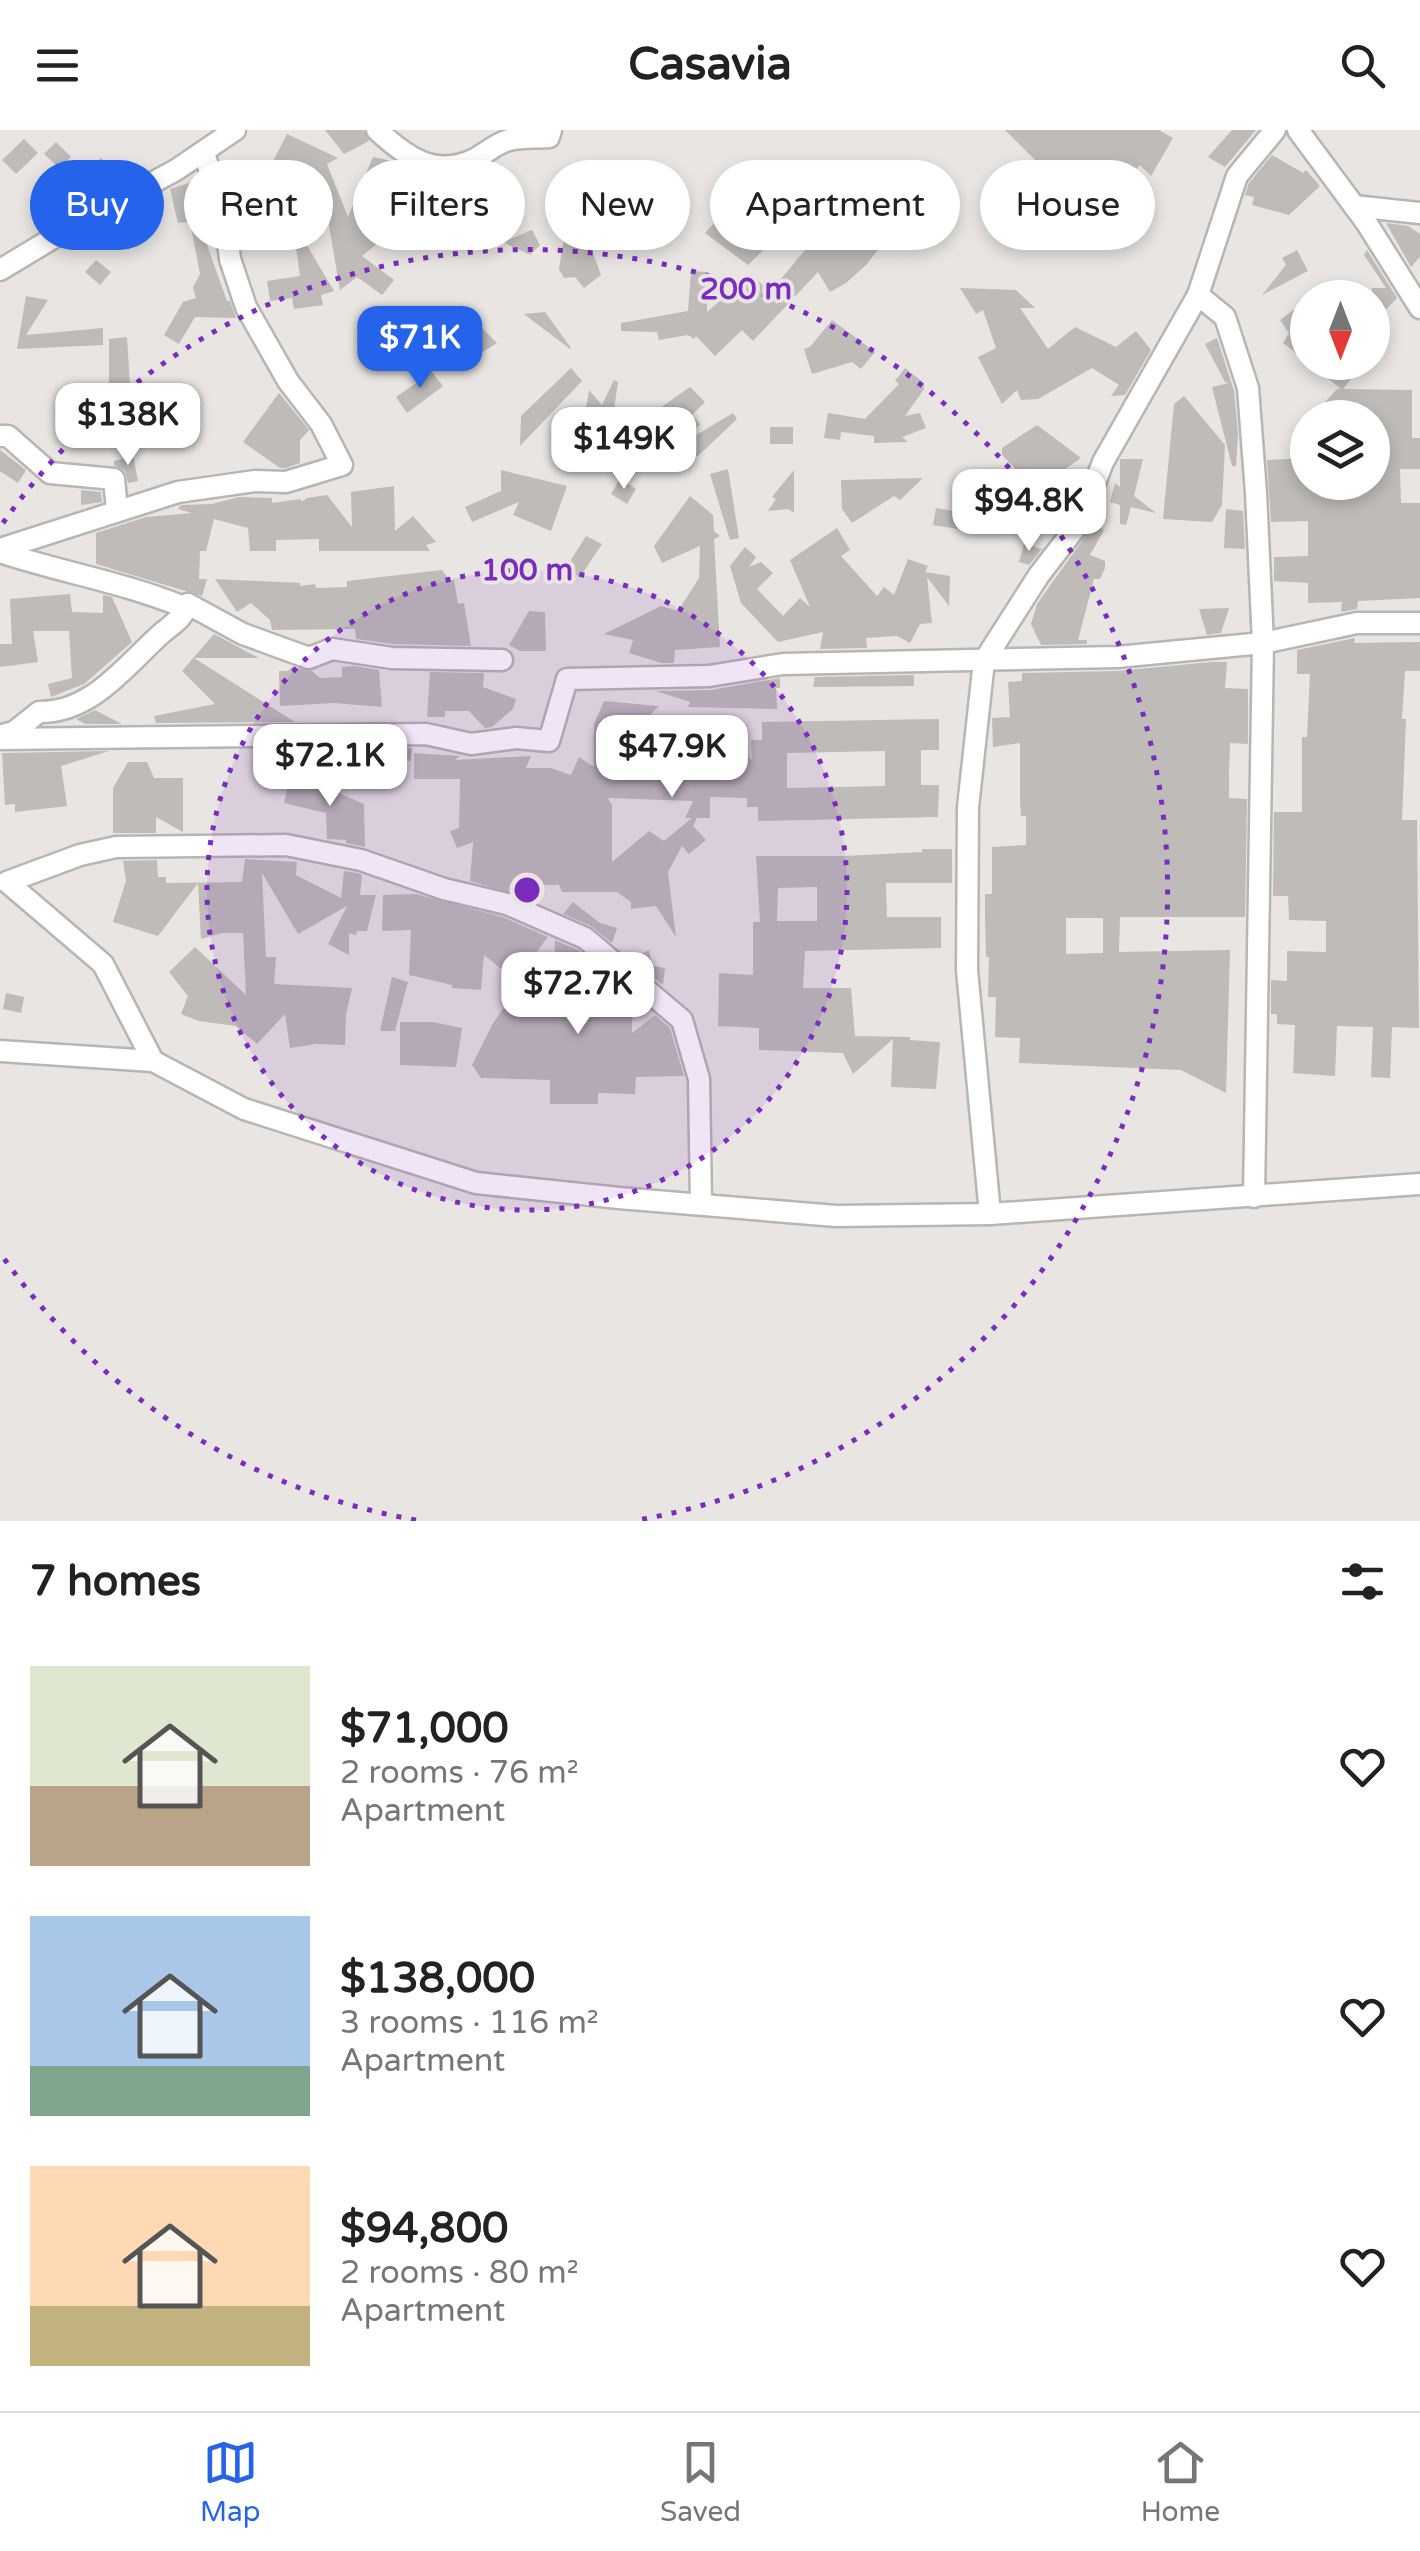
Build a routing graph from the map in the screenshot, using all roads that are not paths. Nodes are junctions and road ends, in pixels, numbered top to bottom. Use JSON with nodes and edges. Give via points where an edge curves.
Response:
{"nodes":[{"id":1,"x":235,"y":130,"type":"edge"},
{"id":2,"x":377,"y":130,"type":"edge"},
{"id":3,"x":551,"y":130,"type":"edge"},
{"id":4,"x":1275,"y":130,"type":"edge"},
{"id":5,"x":1298,"y":130,"type":"edge"},
{"id":6,"x":204,"y":154,"type":"junction"},
{"id":7,"x":1354,"y":206,"type":"junction"},
{"id":8,"x":1420,"y":213,"type":"edge"},
{"id":9,"x":0,"y":270,"type":"edge"},
{"id":10,"x":1198,"y":295,"type":"junction"},
{"id":11,"x":1420,"y":308,"type":"edge"},
{"id":12,"x":0,"y":436,"type":"edge"},
{"id":13,"x":117,"y":510,"type":"junction"},
{"id":14,"x":0,"y":551,"type":"edge"},
{"id":15,"x":188,"y":604,"type":"junction"},
{"id":16,"x":1420,"y":623,"type":"edge"},
{"id":17,"x":1263,"y":644,"type":"junction"},
{"id":18,"x":502,"y":660,"type":"dead end"},
{"id":19,"x":984,"y":662,"type":"junction"},
{"id":20,"x":0,"y":737,"type":"edge"},
{"id":21,"x":4,"y":879,"type":"edge"},
{"id":22,"x":0,"y":1051,"type":"edge"},
{"id":23,"x":153,"y":1061,"type":"junction"},
{"id":24,"x":1420,"y":1184,"type":"edge"},
{"id":25,"x":1254,"y":1197,"type":"junction"},
{"id":26,"x":701,"y":1204,"type":"junction"},
{"id":27,"x":990,"y":1214,"type":"junction"}],
"edges":[{"from":1,"to":6,"type":"street"},
{"from":2,"to":3,"type":"street","via":[[404,155],[453,167],[506,140],[549,137]]},
{"from":4,"to":10,"type":"street","via":[[1237,176]]},
{"from":5,"to":7,"type":"street"},
{"from":6,"to":9,"type":"street"},
{"from":6,"to":13,"type":"street","via":[[246,307],[342,465],[286,482],[178,492]]},
{"from":7,"to":8,"type":"street"},
{"from":7,"to":11,"type":"street"},
{"from":10,"to":17,"type":"street","via":[[1224,318],[1248,388]]},
{"from":10,"to":19,"type":"street","via":[[1102,462],[1080,522]]},
{"from":12,"to":13,"type":"street","via":[[50,473],[114,479]]},
{"from":13,"to":14,"type":"street"},
{"from":14,"to":15,"type":"street"},
{"from":15,"to":18,"type":"street","via":[[309,658],[332,650]]},
{"from":15,"to":20,"type":"street","via":[[182,619],[110,683],[58,712],[39,712]]},
{"from":16,"to":17,"type":"street","via":[[1358,623]]},
{"from":17,"to":19,"type":"street"},
{"from":17,"to":25,"type":"street"},
{"from":19,"to":20,"type":"street","via":[[783,664],[709,676],[567,679],[549,741],[471,744],[426,734]]},
{"from":19,"to":27,"type":"street","via":[[968,807],[967,970]]},
{"from":21,"to":23,"type":"street","via":[[103,964]]},
{"from":21,"to":26,"type":"street","via":[[116,847],[286,845],[507,904],[585,938],[682,1020],[699,1079]]},
{"from":22,"to":23,"type":"street"},
{"from":23,"to":26,"type":"street","via":[[244,1109],[476,1183]]},
{"from":24,"to":25,"type":"street"},
{"from":25,"to":27,"type":"street"},
{"from":26,"to":27,"type":"street","via":[[836,1216]]}]}
